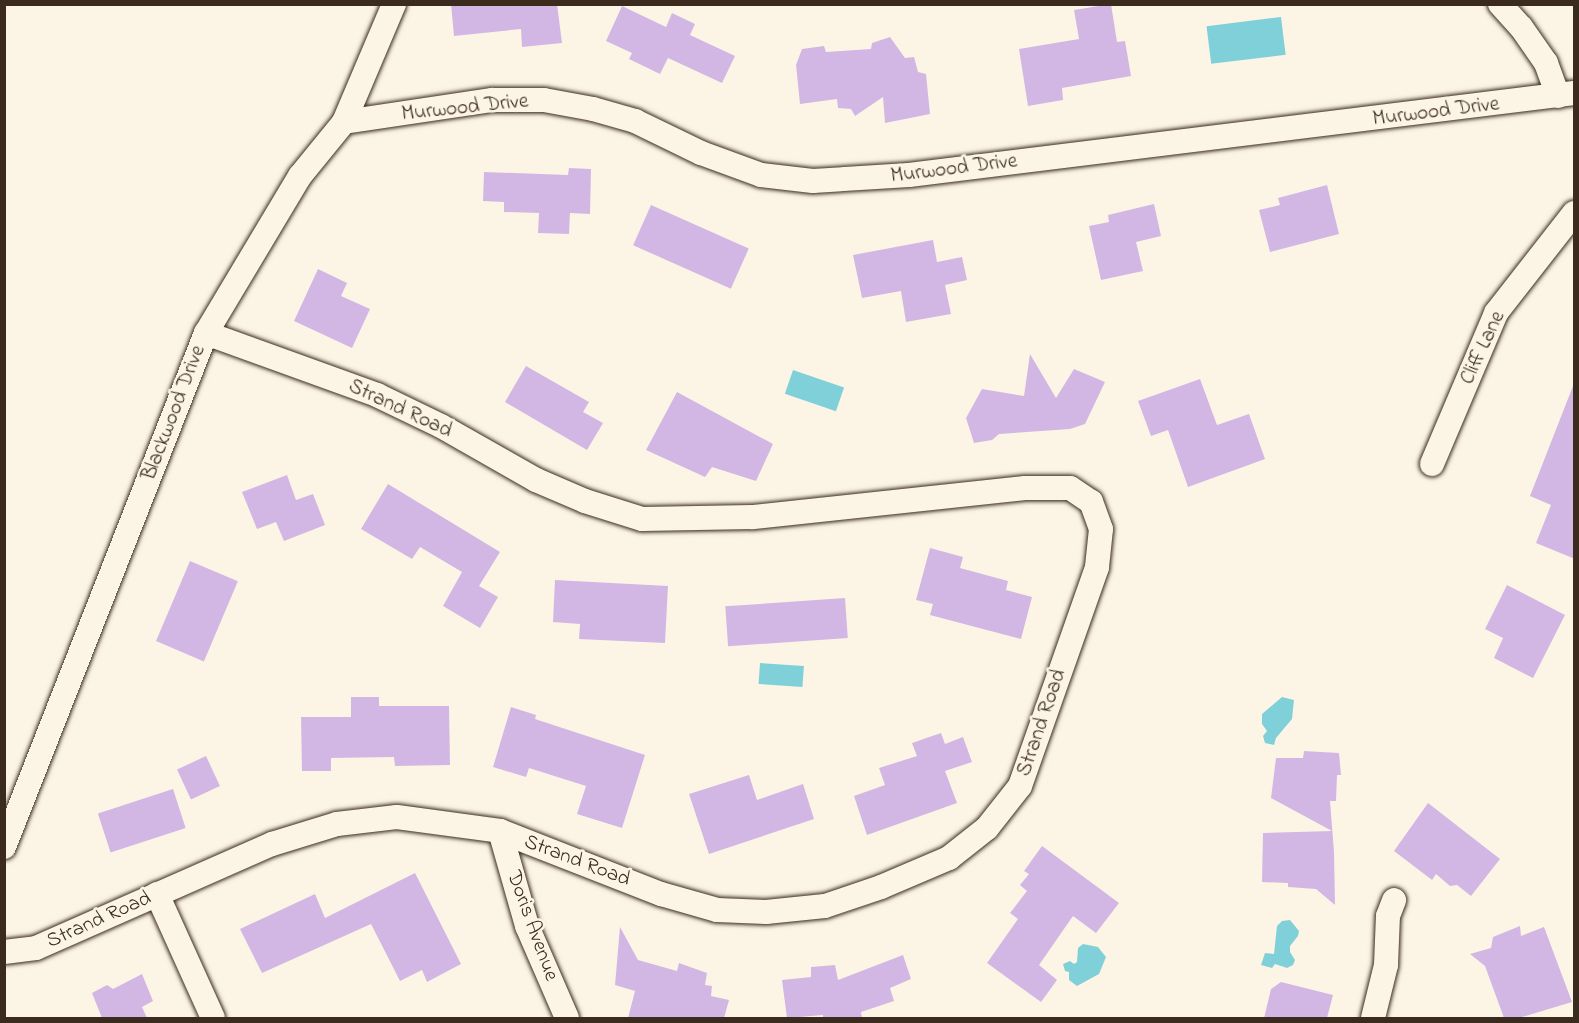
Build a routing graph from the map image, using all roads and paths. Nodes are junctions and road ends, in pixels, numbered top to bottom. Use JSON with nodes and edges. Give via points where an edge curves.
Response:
{"nodes":[{"id":1,"x":394,"y":4,"type":"edge"},
{"id":2,"x":1500,"y":4,"type":"edge"},
{"id":3,"x":1566,"y":94,"type":"edge"},
{"id":4,"x":344,"y":122,"type":"junction"},
{"id":5,"x":1575,"y":213,"type":"edge"},
{"id":6,"x":206,"y":333,"type":"junction"},
{"id":7,"x":1432,"y":464,"type":"dead end"},
{"id":8,"x":500,"y":831,"type":"junction"},
{"id":9,"x":4,"y":847,"type":"edge"},
{"id":10,"x":157,"y":894,"type":"junction"},
{"id":11,"x":1394,"y":900,"type":"dead end"},
{"id":12,"x":4,"y":952,"type":"edge"},
{"id":13,"x":213,"y":1018,"type":"edge"},
{"id":14,"x":567,"y":1018,"type":"edge"},
{"id":15,"x":1373,"y":1018,"type":"edge"}],
"edges":[{"from":1,"to":4,"type":"street","name":"Blackwood Drive"},
{"from":2,"to":3,"type":"street","via":[[1521,27]]},
{"from":3,"to":4,"type":"street","name":"Murwood Drive","via":[[921,174],[813,181],[761,175],[701,153],[635,121],[543,100],[492,100]]},
{"from":4,"to":6,"type":"street","name":"Blackwood Drive","via":[[300,176]]},
{"from":5,"to":7,"type":"street","name":"Cliff Lane","via":[[1496,313]]},
{"from":6,"to":8,"type":"street","name":"Strand Road","via":[[377,395],[536,480],[642,519],[752,517],[1025,488],[1070,488],[1091,502],[1101,529],[1097,567],[1020,786],[987,828],[949,858],[825,906],[766,912],[717,910],[661,894]]},
{"from":6,"to":9,"type":"street","name":"Blackwood Drive"},
{"from":8,"to":10,"type":"street","name":"Strand Road","via":[[398,817],[337,824],[272,844]]},
{"from":8,"to":14,"type":"street","name":"Doris Avenue","via":[[527,926]]},
{"from":10,"to":12,"type":"street","name":"Strand Road","via":[[36,948]]},
{"from":10,"to":13,"type":"street"},
{"from":11,"to":15,"type":"street","via":[[1388,916],[1386,965]]}]}
